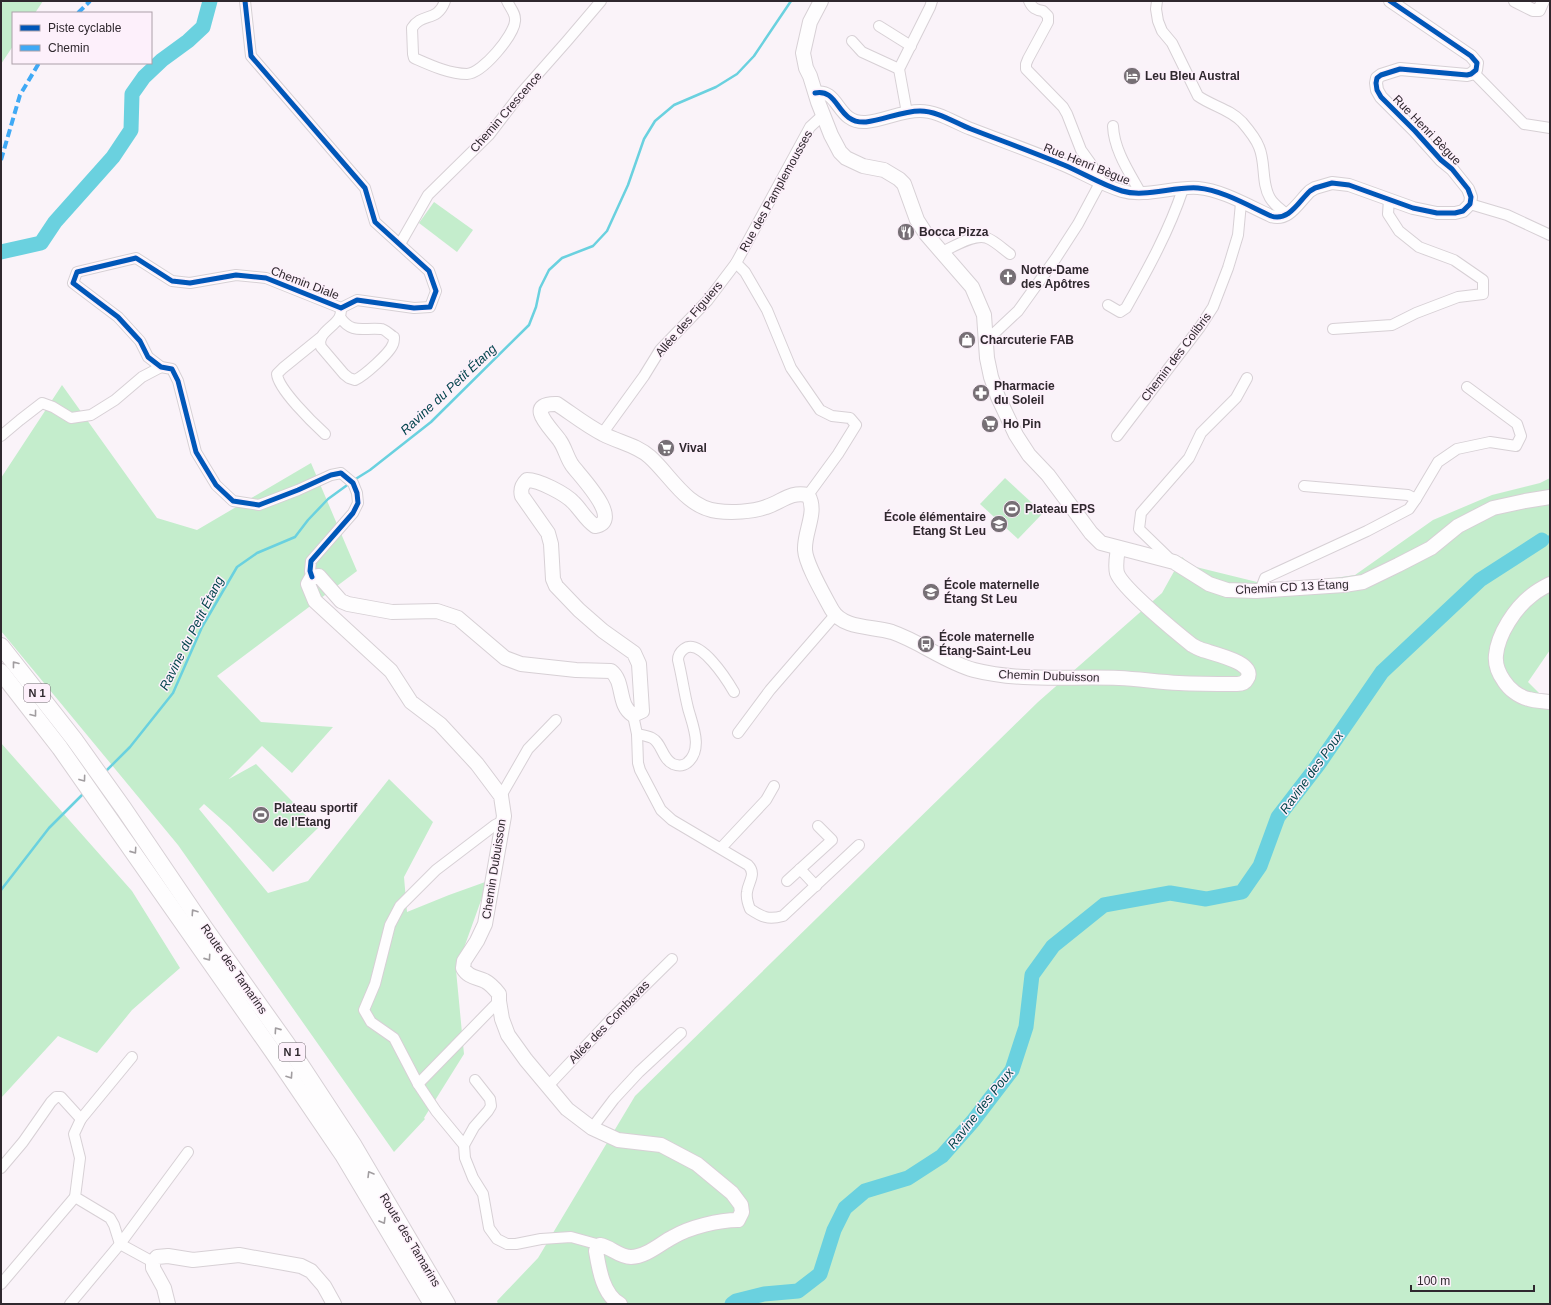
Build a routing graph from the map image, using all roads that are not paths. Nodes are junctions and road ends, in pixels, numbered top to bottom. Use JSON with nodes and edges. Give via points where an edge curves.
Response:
{"nodes":[{"id":1,"x":245,"y":1,"type":"edge"},
{"id":2,"x":445,"y":1,"type":"edge"},
{"id":3,"x":507,"y":1,"type":"edge"},
{"id":4,"x":601,"y":1,"type":"edge"},
{"id":5,"x":821,"y":1,"type":"edge"},
{"id":6,"x":932,"y":1,"type":"edge"},
{"id":7,"x":1029,"y":1,"type":"edge"},
{"id":8,"x":1157,"y":1,"type":"edge"},
{"id":9,"x":1390,"y":1,"type":"edge"},
{"id":10,"x":1515,"y":1,"type":"edge"},
{"id":11,"x":1543,"y":1,"type":"edge"},
{"id":12,"x":879,"y":26,"type":"dead end"},
{"id":13,"x":852,"y":41,"type":"dead end"},
{"id":14,"x":911,"y":46,"type":"junction"},
{"id":15,"x":899,"y":70,"type":"junction"},
{"id":16,"x":1474,"y":73,"type":"junction"},
{"id":17,"x":815,"y":93,"type":"junction"},
{"id":18,"x":907,"y":113,"type":"junction"},
{"id":19,"x":823,"y":116,"type":"junction"},
{"id":20,"x":1113,"y":126,"type":"dead end"},
{"id":21,"x":1550,"y":128,"type":"edge"},
{"id":22,"x":1101,"y":182,"type":"junction"},
{"id":23,"x":1183,"y":189,"type":"junction"},
{"id":24,"x":1140,"y":192,"type":"junction"},
{"id":25,"x":1389,"y":199,"type":"junction"},
{"id":26,"x":1241,"y":203,"type":"junction"},
{"id":27,"x":1470,"y":204,"type":"junction"},
{"id":28,"x":1288,"y":215,"type":"junction"},
{"id":29,"x":1550,"y":235,"type":"edge"},
{"id":30,"x":400,"y":244,"type":"junction"},
{"id":31,"x":942,"y":252,"type":"junction"},
{"id":32,"x":1010,"y":254,"type":"dead end"},
{"id":33,"x":736,"y":263,"type":"junction"},
{"id":34,"x":1108,"y":305,"type":"dead end"},
{"id":35,"x":341,"y":313,"type":"junction"},
{"id":36,"x":1333,"y":329,"type":"dead end"},
{"id":37,"x":320,"y":338,"type":"junction"},
{"id":38,"x":986,"y":341,"type":"junction"},
{"id":39,"x":161,"y":367,"type":"junction"},
{"id":40,"x":1247,"y":378,"type":"dead end"},
{"id":41,"x":1467,"y":387,"type":"dead end"},
{"id":42,"x":325,"y":434,"type":"dead end"},
{"id":43,"x":602,"y":434,"type":"junction"},
{"id":44,"x":1,"y":436,"type":"edge"},
{"id":45,"x":1117,"y":436,"type":"dead end"},
{"id":46,"x":1304,"y":486,"type":"dead end"},
{"id":47,"x":808,"y":495,"type":"junction"},
{"id":48,"x":1550,"y":497,"type":"edge"},
{"id":49,"x":1416,"y":499,"type":"junction"},
{"id":50,"x":1118,"y":548,"type":"junction"},
{"id":51,"x":1174,"y":562,"type":"junction"},
{"id":52,"x":312,"y":577,"type":"junction"},
{"id":53,"x":1550,"y":584,"type":"edge"},
{"id":54,"x":1260,"y":591,"type":"junction"},
{"id":55,"x":835,"y":615,"type":"junction"},
{"id":56,"x":1,"y":646,"type":"edge"},
{"id":57,"x":1,"y":672,"type":"edge"},
{"id":58,"x":734,"y":692,"type":"dead end"},
{"id":59,"x":1550,"y":702,"type":"edge"},
{"id":60,"x":633,"y":715,"type":"junction"},
{"id":61,"x":556,"y":720,"type":"dead end"},
{"id":62,"x":738,"y":733,"type":"dead end"},
{"id":63,"x":638,"y":734,"type":"junction"},
{"id":64,"x":67,"y":744,"type":"junction"},
{"id":65,"x":774,"y":786,"type":"dead end"},
{"id":66,"x":501,"y":796,"type":"junction"},
{"id":67,"x":503,"y":821,"type":"junction"},
{"id":68,"x":818,"y":826,"type":"dead end"},
{"id":69,"x":859,"y":845,"type":"dead end"},
{"id":70,"x":721,"y":848,"type":"junction"},
{"id":71,"x":800,"y":868,"type":"junction"},
{"id":72,"x":786,"y":881,"type":"dead end"},
{"id":73,"x":816,"y":886,"type":"junction"},
{"id":74,"x":672,"y":960,"type":"dead end"},
{"id":75,"x":499,"y":1001,"type":"junction"},
{"id":76,"x":681,"y":1033,"type":"dead end"},
{"id":77,"x":132,"y":1057,"type":"dead end"},
{"id":78,"x":475,"y":1080,"type":"dead end"},
{"id":79,"x":418,"y":1084,"type":"junction"},
{"id":80,"x":548,"y":1086,"type":"junction"},
{"id":81,"x":81,"y":1119,"type":"junction"},
{"id":82,"x":592,"y":1128,"type":"junction"},
{"id":83,"x":464,"y":1145,"type":"junction"},
{"id":84,"x":188,"y":1152,"type":"dead end"},
{"id":85,"x":1,"y":1168,"type":"edge"},
{"id":86,"x":75,"y":1197,"type":"junction"},
{"id":87,"x":120,"y":1244,"type":"junction"},
{"id":88,"x":600,"y":1245,"type":"junction"},
{"id":89,"x":153,"y":1262,"type":"junction"},
{"id":90,"x":1,"y":1284,"type":"edge"},
{"id":91,"x":70,"y":1304,"type":"edge"},
{"id":92,"x":168,"y":1304,"type":"edge"},
{"id":93,"x":334,"y":1304,"type":"edge"},
{"id":94,"x":432,"y":1304,"type":"edge"},
{"id":95,"x":447,"y":1304,"type":"edge"},
{"id":96,"x":620,"y":1304,"type":"edge"}],
"edges":[{"from":1,"to":30,"type":"street","name":"Chemin Diale","via":[[251,56],[365,188],[375,222]]},
{"from":2,"to":3,"type":"street","via":[[435,16],[421,20],[412,28],[414,58],[433,66],[467,74],[473,73],[495,56],[513,28],[515,17]]},
{"from":4,"to":30,"type":"street","name":"Chemin Crescence","via":[[522,92],[489,135],[428,195]]},
{"from":5,"to":17,"type":"main road","name":"Chemin CD 13 Étang","via":[[810,22],[803,53]]},
{"from":6,"to":14,"type":"street"},
{"from":7,"to":22,"type":"street","via":[[1032,7],[1048,16],[1048,22],[1028,59],[1026,69],[1063,107],[1081,150]]},
{"from":8,"to":28,"type":"street","via":[[1158,21],[1162,31],[1172,43],[1198,96],[1205,102],[1224,109],[1242,122],[1259,147],[1269,197]]},
{"from":9,"to":16,"type":"street","via":[[1474,59],[1477,67]]},
{"from":10,"to":11,"type":"street","via":[[1533,10],[1539,10]]},
{"from":12,"to":14,"type":"street"},
{"from":13,"to":15,"type":"street","via":[[862,52]]},
{"from":14,"to":15,"type":"street"},
{"from":15,"to":18,"type":"street"},
{"from":16,"to":21,"type":"street","via":[[1524,124]]},
{"from":16,"to":27,"type":"street","name":"Rue Henri Bègue","via":[[1467,75],[1400,69],[1381,75],[1376,83],[1381,97],[1464,184],[1471,197]]},
{"from":17,"to":18,"type":"street","name":"Rue Henri Bègue","via":[[830,95],[841,111],[854,121],[866,122]]},
{"from":17,"to":19,"type":"main road","name":"Chemin CD 13 Étang"},
{"from":18,"to":22,"type":"street","name":"Rue Henri Bègue","via":[[924,112],[945,117]]},
{"from":19,"to":31,"type":"main road","name":"Chemin CD 13 Étang","via":[[840,152],[846,158],[863,166],[884,170],[904,184],[916,220]]},
{"from":19,"to":33,"type":"street","name":"Rue des Pamplemousses","via":[[810,127]]},
{"from":20,"to":24,"type":"street","via":[[1113,137]]},
{"from":22,"to":24,"type":"street","name":"Rue Henri Bègue","via":[[1123,191]]},
{"from":22,"to":38,"type":"street","via":[[1078,224],[1018,311]]},
{"from":23,"to":24,"type":"street","name":"Rue Henri Bègue"},
{"from":23,"to":26,"type":"street","name":"Rue Henri Bègue","via":[[1208,190]]},
{"from":23,"to":34,"type":"street","via":[[1153,261],[1126,308],[1120,312]]},
{"from":25,"to":27,"type":"street","via":[[1437,213],[1463,211]]},
{"from":25,"to":28,"type":"street","via":[[1349,185],[1332,183],[1310,191]]},
{"from":25,"to":36,"type":"street","via":[[1388,214],[1399,231],[1419,247],[1454,260],[1483,280],[1483,294],[1458,297],[1392,325]]},
{"from":26,"to":28,"type":"street","name":"Rue Henri Bègue","via":[[1275,217]]},
{"from":26,"to":45,"type":"street","name":"Chemin des Colibris","via":[[1240,228],[1213,307],[1200,328]]},
{"from":27,"to":29,"type":"street","via":[[1507,215]]},
{"from":30,"to":35,"type":"street","name":"Chemin Diale","via":[[429,271],[436,291],[430,307],[414,308],[357,300]]},
{"from":31,"to":32,"type":"street","via":[[967,240],[986,237]]},
{"from":31,"to":38,"type":"main road","name":"Chemin CD 13 Étang","via":[[977,296],[984,315]]},
{"from":33,"to":43,"type":"street","name":"Allée des Figuiers","via":[[708,300],[660,350]]},
{"from":33,"to":47,"type":"street","name":"Rue des Pamplemousses","via":[[745,272],[767,310],[791,368],[820,410],[832,416],[850,418],[856,425]]},
{"from":35,"to":37,"type":"street"},
{"from":35,"to":37,"type":"street","via":[[348,325],[359,330],[382,329],[394,337],[394,343],[355,380],[344,374],[321,347]]},
{"from":35,"to":39,"type":"street","name":"Chemin Diale","via":[[266,278],[236,276],[190,283],[172,281],[136,258],[77,272],[73,282],[118,317],[140,341],[148,357]]},
{"from":37,"to":42,"type":"street","via":[[277,374],[300,409]]},
{"from":38,"to":50,"type":"main road","name":"Chemin CD 13 Étang","via":[[991,377],[1016,435],[1091,533],[1101,543]]},
{"from":39,"to":44,"type":"street","via":[[142,377],[115,400],[91,415],[71,418],[42,403]]},
{"from":39,"to":52,"type":"street","name":"Chemin Diale","via":[[172,369],[178,380],[196,452],[216,485],[233,501],[259,505],[330,475],[341,473],[353,483],[358,503],[353,513],[311,561]]},
{"from":40,"to":51,"type":"street","via":[[1236,398],[1201,433],[1189,458],[1141,513],[1138,529]]},
{"from":41,"to":49,"type":"street","via":[[1517,424],[1521,436],[1516,446],[1490,442],[1457,449],[1438,462]]},
{"from":43,"to":47,"type":"main road","via":[[640,450],[690,500],[715,511],[733,512],[766,508],[791,495]]},
{"from":43,"to":60,"type":"main road","via":[[557,404],[550,404],[541,411],[544,423],[560,441],[572,465],[603,506],[604,516],[600,525],[595,526],[573,502],[535,480],[527,480],[522,484],[521,490],[527,504],[548,533],[556,586],[603,631],[634,653],[639,664],[642,711]]},
{"from":46,"to":49,"type":"street","via":[[1408,495]]},
{"from":47,"to":55,"type":"main road","via":[[812,510],[805,551],[814,575]]},
{"from":48,"to":54,"type":"main road","name":"Chemin CD 13 Étang","via":[[1493,508],[1458,526],[1430,548],[1363,582]]},
{"from":49,"to":54,"type":"street","via":[[1409,509],[1266,578]]},
{"from":50,"to":51,"type":"main road","name":"Chemin CD 13 Étang"},
{"from":50,"to":55,"type":"main road","name":"Chemin Dubuisson","via":[[1117,573],[1126,586],[1192,645],[1242,664],[1249,675],[1247,680],[1237,684],[1179,683],[1119,678],[1042,678],[991,674],[949,661],[894,633],[848,623]]},
{"from":51,"to":54,"type":"main road","name":"Chemin CD 13 Étang","via":[[1209,584],[1227,590]]},
{"from":52,"to":60,"type":"main road","via":[[319,576],[342,601],[348,604],[392,612],[437,611],[458,618],[505,658],[521,664],[611,672],[620,684],[628,712]]},
{"from":52,"to":66,"type":"main road","via":[[308,584],[315,600],[391,671],[411,702],[440,724],[477,764]]},
{"from":53,"to":59,"type":"main road","via":[[1521,605],[1499,642],[1496,657],[1499,674],[1507,685],[1529,700]]},
{"from":55,"to":62,"type":"street","via":[[770,690]]},
{"from":64,"to":56,"type":"highway","name":"Route des Tamarins","number":"N 1","one_way":true},
{"from":57,"to":64,"type":"highway","name":"Route des Tamarins","number":"N 1","one_way":true},
{"from":58,"to":63,"type":"street","via":[[711,660],[693,646],[688,647],[680,653],[678,660],[688,709],[695,728],[696,743],[692,756],[686,764],[674,764],[664,756],[655,740]]},
{"from":60,"to":63,"type":"street"},
{"from":61,"to":66,"type":"street","via":[[528,749]]},
{"from":63,"to":70,"type":"street","via":[[640,770],[661,810],[672,820]]},
{"from":64,"to":94,"type":"highway","name":"Route des Tamarins","number":"N 1","one_way":true,"via":[[111,819],[343,1155]]},
{"from":95,"to":64,"type":"highway","name":"Route des Tamarins","number":"N 1","one_way":true,"via":[[354,1146],[287,1044],[124,809]]},
{"from":65,"to":70,"type":"street","via":[[766,800]]},
{"from":66,"to":67,"type":"main road","name":"Chemin Dubuisson"},
{"from":67,"to":75,"type":"main road","name":"Chemin Dubuisson","via":[[485,924],[464,961],[463,968],[470,976],[485,981],[494,988],[499,994]]},
{"from":67,"to":79,"type":"street","via":[[436,870],[400,906],[390,925],[375,984],[364,1010],[371,1022],[394,1038]]},
{"from":68,"to":71,"type":"street","via":[[832,840]]},
{"from":69,"to":73,"type":"street"},
{"from":70,"to":73,"type":"street","via":[[752,868],[746,895],[748,904],[750,909],[768,918],[783,916]]},
{"from":71,"to":72,"type":"street"},
{"from":71,"to":73,"type":"street"},
{"from":74,"to":80,"type":"street","name":"Allée des Combavas","via":[[613,1017]]},
{"from":75,"to":79,"type":"street"},
{"from":75,"to":80,"type":"main road","name":"Chemin Dubuisson","via":[[508,1035]]},
{"from":76,"to":82,"type":"street","via":[[614,1099]]},
{"from":77,"to":81,"type":"street"},
{"from":78,"to":83,"type":"street","via":[[490,1100],[491,1106],[474,1127]]},
{"from":79,"to":83,"type":"street"},
{"from":80,"to":82,"type":"main road","name":"Chemin Dubuisson","via":[[567,1109]]},
{"from":81,"to":85,"type":"street","via":[[61,1097],[56,1097]]},
{"from":81,"to":86,"type":"street","via":[[74,1134],[80,1158]]},
{"from":82,"to":88,"type":"main road","name":"Chemin Dubuisson","via":[[618,1140],[660,1146],[697,1164],[732,1193],[742,1212],[738,1220],[726,1220],[673,1236],[651,1251],[632,1257],[618,1254]]},
{"from":83,"to":88,"type":"street","via":[[465,1158],[483,1194],[489,1228],[497,1239],[507,1244],[516,1244],[571,1237]]},
{"from":84,"to":87,"type":"street"},
{"from":86,"to":87,"type":"street","via":[[110,1218]]},
{"from":86,"to":90,"type":"street"},
{"from":87,"to":89,"type":"street"},
{"from":87,"to":91,"type":"street"},
{"from":88,"to":96,"type":"main road","via":[[596,1252],[606,1290],[614,1301]]},
{"from":89,"to":92,"type":"main road"},
{"from":89,"to":93,"type":"main road","via":[[157,1257],[193,1260],[239,1254],[301,1266],[311,1271],[324,1286]]}]}
